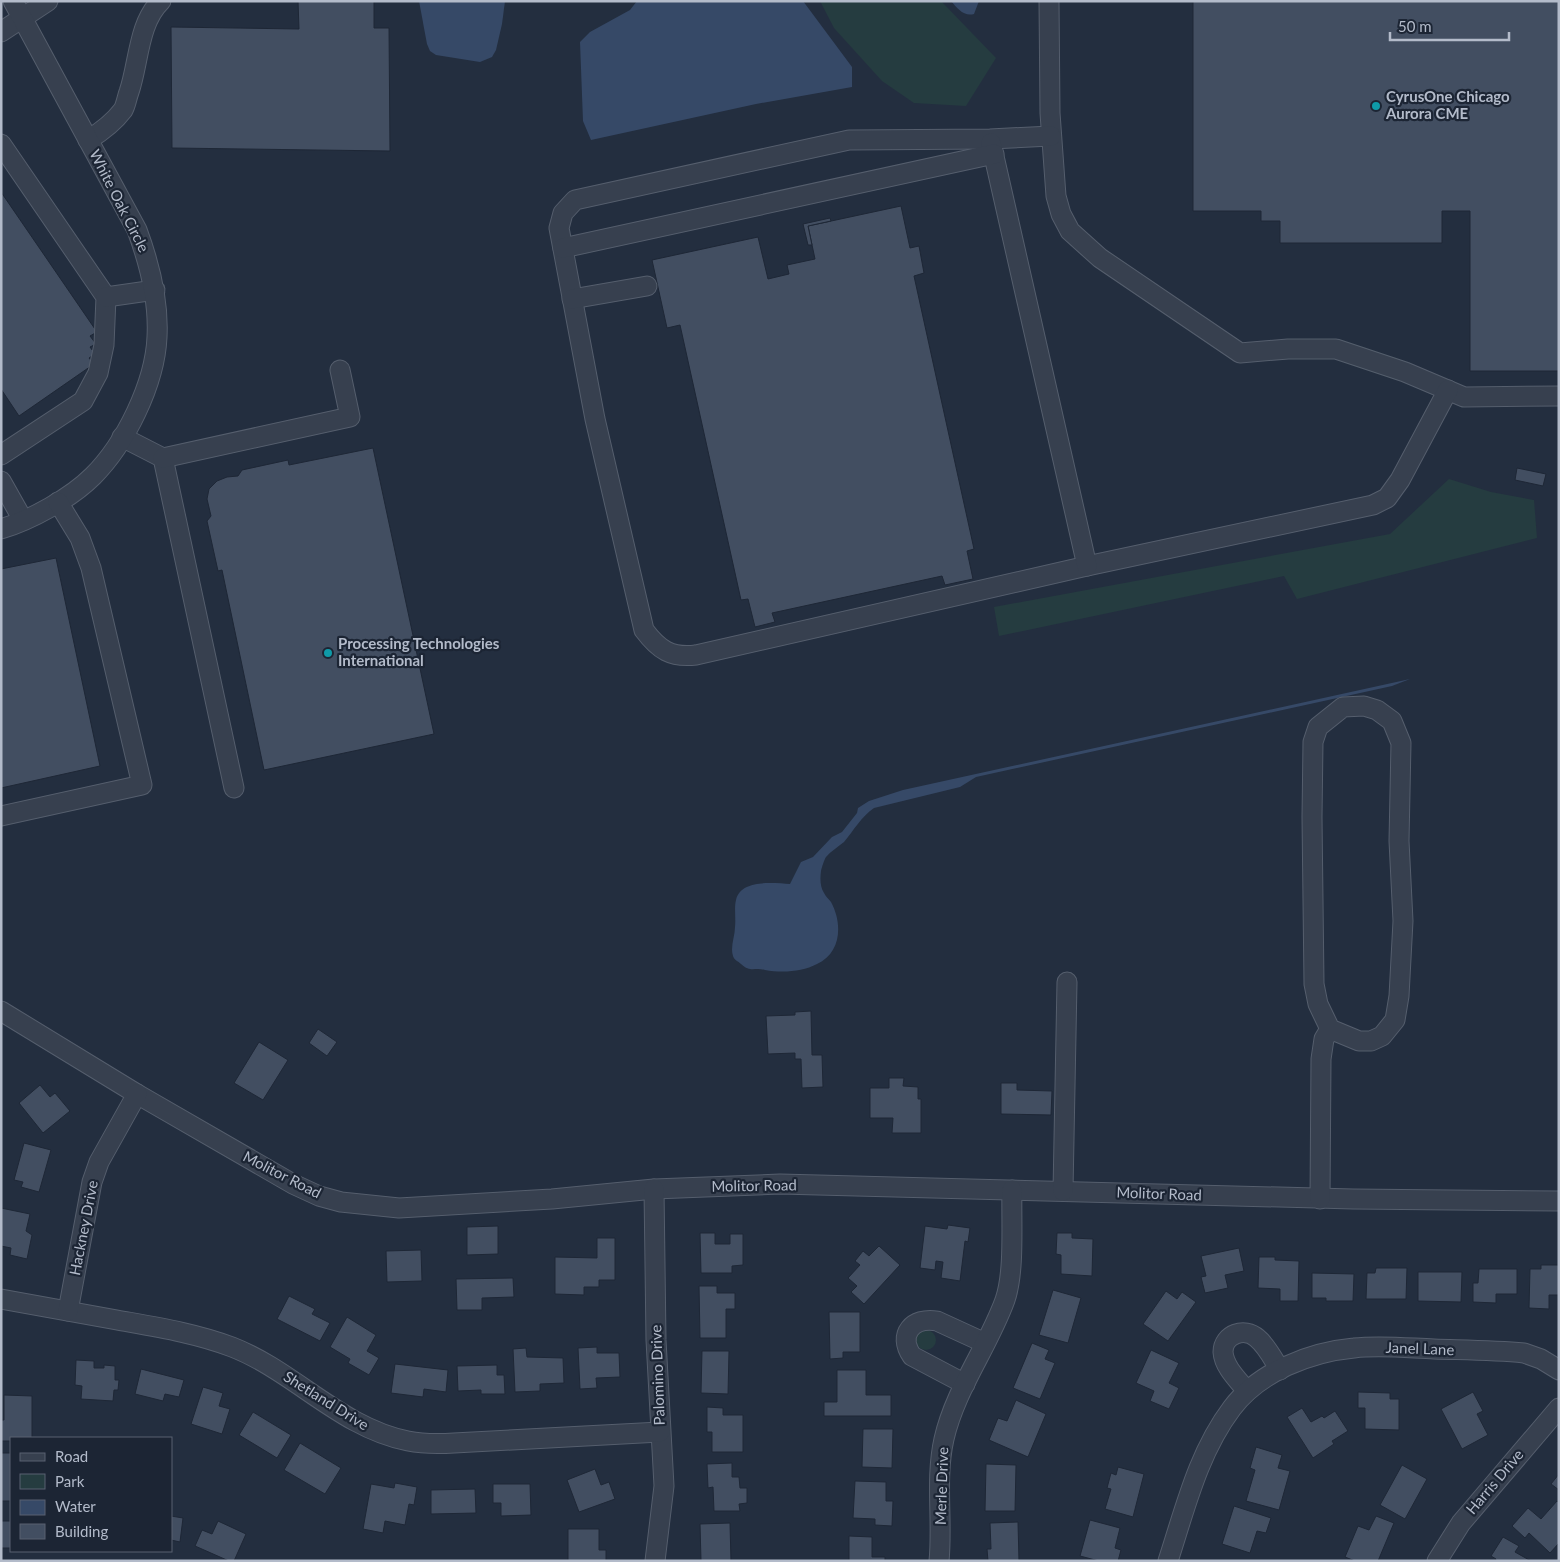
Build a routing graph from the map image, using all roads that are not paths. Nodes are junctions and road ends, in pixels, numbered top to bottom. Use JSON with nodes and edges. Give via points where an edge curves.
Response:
{"nodes":[{"id":1,"x":13,"y":1,"type":"edge"},
{"id":2,"x":48,"y":1,"type":"edge"},
{"id":3,"x":161,"y":1,"type":"edge"},
{"id":4,"x":1049,"y":1,"type":"edge"},
{"id":5,"x":22,"y":18,"type":"junction"},
{"id":6,"x":1,"y":32,"type":"edge"},
{"id":7,"x":1051,"y":136,"type":"junction"},
{"id":8,"x":88,"y":140,"type":"junction"},
{"id":9,"x":1,"y":144,"type":"edge"},
{"id":10,"x":992,"y":146,"type":"junction"},
{"id":11,"x":562,"y":248,"type":"junction"},
{"id":12,"x":647,"y":286,"type":"dead end"},
{"id":13,"x":155,"y":290,"type":"junction"},
{"id":14,"x":106,"y":297,"type":"junction"},
{"id":15,"x":572,"y":299,"type":"junction"},
{"id":16,"x":340,"y":370,"type":"dead end"},
{"id":17,"x":1448,"y":390,"type":"junction"},
{"id":18,"x":1559,"y":396,"type":"edge"},
{"id":19,"x":122,"y":437,"type":"junction"},
{"id":20,"x":1,"y":455,"type":"edge"},
{"id":21,"x":163,"y":458,"type":"junction"},
{"id":22,"x":1,"y":482,"type":"edge"},
{"id":23,"x":58,"y":502,"type":"junction"},
{"id":24,"x":23,"y":520,"type":"junction"},
{"id":25,"x":1,"y":529,"type":"edge"},
{"id":26,"x":1087,"y":566,"type":"junction"},
{"id":27,"x":234,"y":788,"type":"dead end"},
{"id":28,"x":1,"y":816,"type":"edge"},
{"id":29,"x":1068,"y":982,"type":"dead end"},
{"id":30,"x":1,"y":1011,"type":"edge"},
{"id":31,"x":1330,"y":1030,"type":"junction"},
{"id":32,"x":137,"y":1094,"type":"junction"},
{"id":33,"x":654,"y":1189,"type":"junction"},
{"id":34,"x":1012,"y":1190,"type":"junction"},
{"id":35,"x":1063,"y":1191,"type":"junction"},
{"id":36,"x":1320,"y":1198,"type":"junction"},
{"id":37,"x":1559,"y":1201,"type":"edge"},
{"id":38,"x":1,"y":1299,"type":"edge"},
{"id":39,"x":68,"y":1311,"type":"junction"},
{"id":40,"x":985,"y":1343,"type":"junction"},
{"id":41,"x":1280,"y":1370,"type":"junction"},
{"id":42,"x":1559,"y":1370,"type":"edge"},
{"id":43,"x":965,"y":1384,"type":"junction"},
{"id":44,"x":1247,"y":1392,"type":"junction"},
{"id":45,"x":1559,"y":1408,"type":"edge"},
{"id":46,"x":660,"y":1432,"type":"junction"},
{"id":47,"x":655,"y":1561,"type":"edge"},
{"id":48,"x":939,"y":1561,"type":"edge"},
{"id":49,"x":1168,"y":1561,"type":"edge"},
{"id":50,"x":1436,"y":1561,"type":"edge"}],
"edges":[{"from":1,"to":5,"type":"street","name":"White Oak Circle"},
{"from":2,"to":5,"type":"street"},
{"from":3,"to":8,"type":"street","via":[[144,30],[124,109],[107,127]]},
{"from":4,"to":7,"type":"street"},
{"from":5,"to":6,"type":"street"},
{"from":5,"to":8,"type":"street","name":"White Oak Circle"},
{"from":7,"to":10,"type":"street"},
{"from":7,"to":17,"type":"street","via":[[1056,196],[1070,231],[1100,258],[1240,353],[1336,349]]},
{"from":8,"to":13,"type":"street","name":"White Oak Circle","via":[[137,230]]},
{"from":9,"to":14,"type":"street"},
{"from":10,"to":11,"type":"street"},
{"from":10,"to":11,"type":"street","via":[[848,140],[575,200],[562,213],[559,228]]},
{"from":10,"to":26,"type":"street"},
{"from":11,"to":15,"type":"street"},
{"from":12,"to":15,"type":"street"},
{"from":13,"to":14,"type":"street"},
{"from":13,"to":19,"type":"street","name":"White Oak Circle","via":[[158,338],[154,359],[140,404]]},
{"from":14,"to":20,"type":"street","via":[[104,345],[98,373],[83,401]]},
{"from":15,"to":26,"type":"street","via":[[595,419],[644,630],[664,651],[682,656],[696,655]]},
{"from":16,"to":21,"type":"street","via":[[350,417]]},
{"from":17,"to":18,"type":"street","via":[[1464,397]]},
{"from":17,"to":26,"type":"street","via":[[1400,480],[1387,498],[1373,505]]},
{"from":19,"to":21,"type":"street"},
{"from":19,"to":23,"type":"street","name":"White Oak Circle","via":[[92,476]]},
{"from":21,"to":27,"type":"street"},
{"from":22,"to":24,"type":"street"},
{"from":23,"to":24,"type":"street","name":"White Oak Circle"},
{"from":23,"to":28,"type":"street","via":[[80,538],[91,568],[142,785]]},
{"from":24,"to":25,"type":"street","name":"White Oak Circle"},
{"from":29,"to":35,"type":"street"},
{"from":30,"to":32,"type":"street","name":"Molitor Road"},
{"from":31,"to":31,"type":"street","via":[[1318,1004],[1314,984],[1313,742],[1318,727],[1343,707],[1364,706],[1377,710],[1392,721],[1401,744],[1399,841],[1403,921],[1398,996],[1395,1020],[1382,1036],[1359,1040]]},
{"from":31,"to":36,"type":"street","via":[[1324,1039],[1321,1059]]},
{"from":32,"to":33,"type":"street","name":"Molitor Road","via":[[294,1184],[341,1202],[424,1208]]},
{"from":32,"to":39,"type":"street","name":"Hackney Drive","via":[[99,1162],[92,1182]]},
{"from":33,"to":34,"type":"street","name":"Molitor Road","via":[[780,1184]]},
{"from":33,"to":46,"type":"street","name":"Palomino Drive"},
{"from":34,"to":35,"type":"street","name":"Molitor Road"},
{"from":34,"to":40,"type":"street","name":"Merle Drive","via":[[1008,1284],[1005,1299]]},
{"from":35,"to":36,"type":"street","name":"Molitor Road"},
{"from":36,"to":37,"type":"street","name":"Molitor Road"},
{"from":38,"to":39,"type":"street","name":"Shetland Drive"},
{"from":39,"to":46,"type":"street","name":"Shetland Drive","via":[[180,1331],[233,1348],[262,1361],[352,1420],[408,1441],[454,1444]]},
{"from":40,"to":43,"type":"street","name":"Merle Drive"},
{"from":40,"to":43,"type":"street","via":[[928,1319],[920,1320],[908,1331],[905,1339],[912,1356]]},
{"from":41,"to":42,"type":"street","name":"Janel Lane","via":[[1321,1354],[1367,1347],[1524,1353]]},
{"from":41,"to":44,"type":"street","name":"Janel Lane"},
{"from":41,"to":44,"type":"street","via":[[1257,1337],[1242,1332],[1230,1337],[1223,1352],[1230,1370]]},
{"from":43,"to":48,"type":"street","name":"Merle Drive","via":[[944,1438],[941,1455]]},
{"from":44,"to":49,"type":"street","name":"Janel Lane","via":[[1232,1407],[1206,1451]]},
{"from":45,"to":50,"type":"street","name":"Harris Drive","via":[[1461,1523]]},
{"from":46,"to":47,"type":"street","name":"Palomino Drive","via":[[664,1486]]}]}
